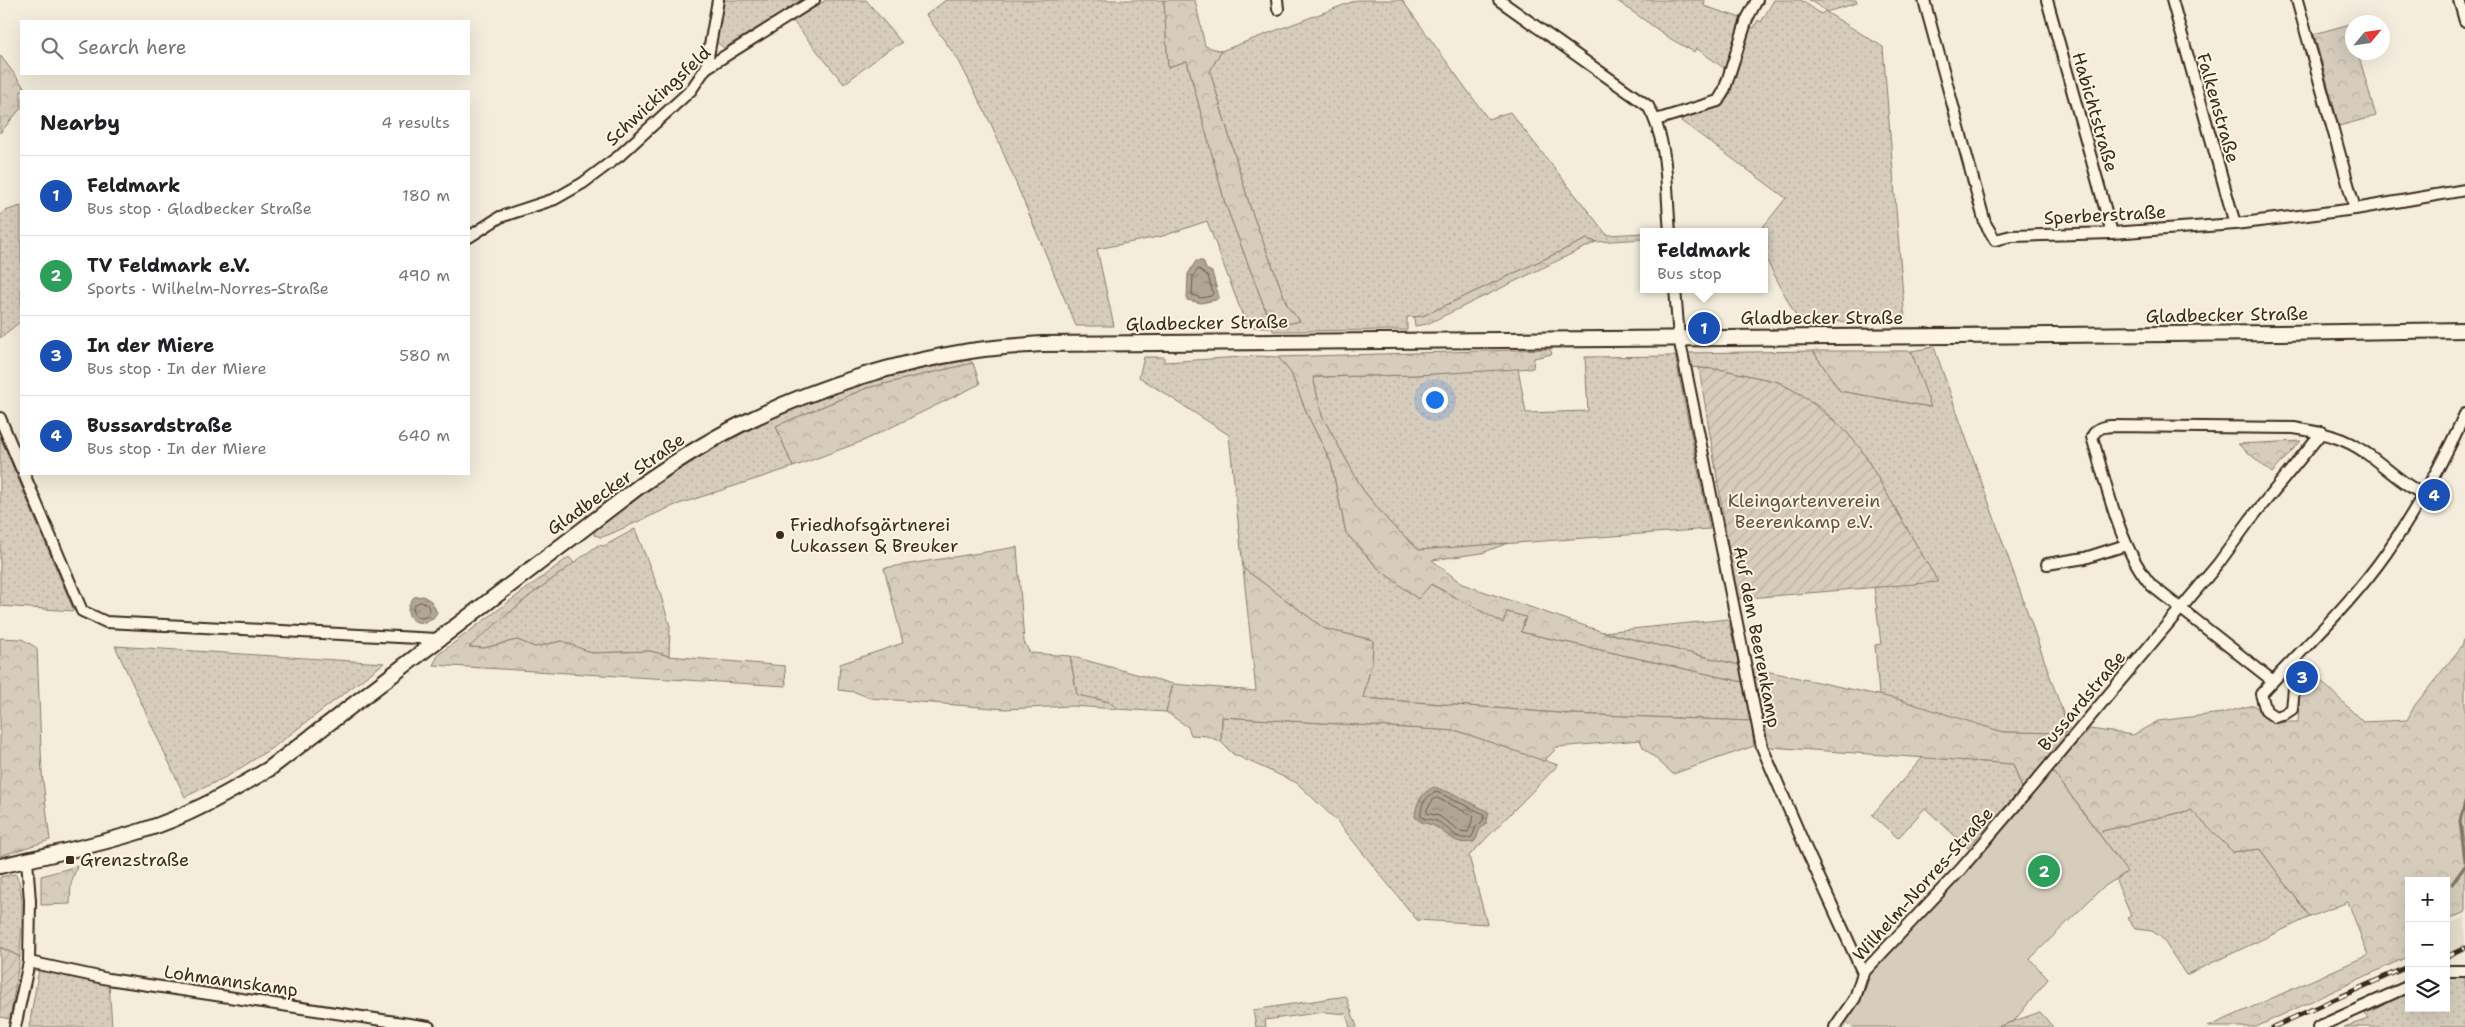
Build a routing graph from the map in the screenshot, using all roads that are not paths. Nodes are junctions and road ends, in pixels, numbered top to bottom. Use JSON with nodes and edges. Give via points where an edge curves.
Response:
{"nodes":[{"id":1,"x":718,"y":0,"type":"edge"},
{"id":2,"x":814,"y":0,"type":"edge"},
{"id":3,"x":1499,"y":0,"type":"edge"},
{"id":4,"x":1757,"y":0,"type":"edge"},
{"id":5,"x":1924,"y":0,"type":"edge"},
{"id":6,"x":2047,"y":0,"type":"edge"},
{"id":7,"x":2172,"y":0,"type":"edge"},
{"id":8,"x":2297,"y":0,"type":"edge"},
{"id":9,"x":2459,"y":0,"type":"edge"},
{"id":10,"x":2465,"y":21,"type":"edge"},
{"id":11,"x":706,"y":68,"type":"junction"},
{"id":12,"x":1656,"y":120,"type":"junction"},
{"id":13,"x":2465,"y":190,"type":"edge"},
{"id":14,"x":2355,"y":208,"type":"junction"},
{"id":15,"x":2235,"y":224,"type":"junction"},
{"id":16,"x":1670,"y":228,"type":"edge"},
{"id":17,"x":2112,"y":233,"type":"junction"},
{"id":18,"x":470,"y":236,"type":"edge"},
{"id":19,"x":1675,"y":293,"type":"edge"},
{"id":20,"x":2465,"y":330,"type":"edge"},
{"id":21,"x":1680,"y":338,"type":"junction"},
{"id":22,"x":2465,"y":414,"type":"edge"},
{"id":23,"x":0,"y":418,"type":"edge"},
{"id":24,"x":2322,"y":432,"type":"junction"},
{"id":25,"x":20,"y":466,"type":"edge"},
{"id":26,"x":24,"y":475,"type":"edge"},
{"id":27,"x":2423,"y":494,"type":"junction"},
{"id":28,"x":2126,"y":545,"type":"junction"},
{"id":29,"x":2047,"y":564,"type":"dead end"},
{"id":30,"x":2181,"y":608,"type":"junction"},
{"id":31,"x":437,"y":639,"type":"junction"},
{"id":32,"x":2297,"y":658,"type":"junction"},
{"id":33,"x":2273,"y":681,"type":"junction"},
{"id":34,"x":2045,"y":770,"type":"joint"},
{"id":35,"x":27,"y":860,"type":"junction"},
{"id":36,"x":0,"y":866,"type":"edge"},
{"id":37,"x":28,"y":962,"type":"junction"},
{"id":38,"x":2450,"y":971,"type":"edge"},
{"id":39,"x":2465,"y":972,"type":"edge"},
{"id":40,"x":1863,"y":973,"type":"junction"},
{"id":41,"x":2405,"y":988,"type":"edge"},
{"id":42,"x":15,"y":1027,"type":"edge"},
{"id":43,"x":428,"y":1027,"type":"edge"},
{"id":44,"x":1834,"y":1027,"type":"edge"},
{"id":45,"x":2318,"y":1027,"type":"edge"}],
"edges":[{"from":1,"to":11,"type":"street"},
{"from":2,"to":11,"type":"street","name":"Schwickingsfeld"},
{"from":3,"to":12,"type":"street","via":[[1648,106]]},
{"from":4,"to":12,"type":"street","via":[[1718,101]]},
{"from":5,"to":17,"type":"street","name":"Sperberstraße","via":[[1985,224],[1994,240],[2011,236]]},
{"from":6,"to":17,"type":"street","name":"Habichtstraße"},
{"from":7,"to":15,"type":"street","name":"Falkenstraße"},
{"from":8,"to":14,"type":"street"},
{"from":9,"to":10,"type":"street"},
{"from":11,"to":18,"type":"street","name":"Schwickingsfeld","via":[[691,90],[619,156],[583,184],[555,199],[500,217]]},
{"from":12,"to":16,"type":"street","via":[[1661,136]]},
{"from":13,"to":14,"type":"street","name":"Sperberstraße"},
{"from":14,"to":15,"type":"street","name":"Sperberstraße"},
{"from":15,"to":17,"type":"street","name":"Sperberstraße"},
{"from":19,"to":21,"type":"street","name":"Auf dem Beerenkamp"},
{"from":20,"to":21,"type":"main road","name":"Gladbecker Straße"},
{"from":21,"to":31,"type":"main road","name":"Gladbecker Straße","via":[[1042,344],[971,351],[889,368],[818,391],[752,419],[683,457]]},
{"from":21,"to":40,"type":"street","name":"Auf dem Beerenkamp","via":[[1762,747]]},
{"from":22,"to":27,"type":"street"},
{"from":23,"to":25,"type":"street"},
{"from":24,"to":27,"type":"street","via":[[2366,452]]},
{"from":24,"to":28,"type":"street","via":[[2294,428],[2102,427],[2095,431],[2092,437]]},
{"from":24,"to":30,"type":"street","name":"Bussardstraße"},
{"from":26,"to":31,"type":"street","via":[[82,611],[106,622]]},
{"from":27,"to":32,"type":"street","via":[[2386,553]]},
{"from":28,"to":29,"type":"street","via":[[2085,558]]},
{"from":28,"to":30,"type":"street","via":[[2138,571]]},
{"from":30,"to":33,"type":"street"},
{"from":30,"to":34,"type":"street","name":"Bussardstraße"},
{"from":31,"to":35,"type":"main road","name":"Gladbecker Straße","via":[[269,770],[189,812],[142,831]]},
{"from":32,"to":33,"type":"street"},
{"from":32,"to":33,"type":"street","via":[[2292,709],[2275,717],[2266,711],[2261,694]]},
{"from":34,"to":40,"type":"street","name":"Wilhelm-Norres-Straße","via":[[1958,871]]},
{"from":35,"to":36,"type":"main road","name":"Gladbecker Straße"},
{"from":35,"to":37,"type":"street","via":[[30,901]]},
{"from":37,"to":42,"type":"street"},
{"from":37,"to":43,"type":"street","name":"Lohmannskamp","via":[[108,979]]},
{"from":38,"to":39,"type":"street"},
{"from":40,"to":44,"type":"street","name":"Wilhelm-Norres-Straße","via":[[1856,998]]},
{"from":41,"to":45,"type":"street"}]}
